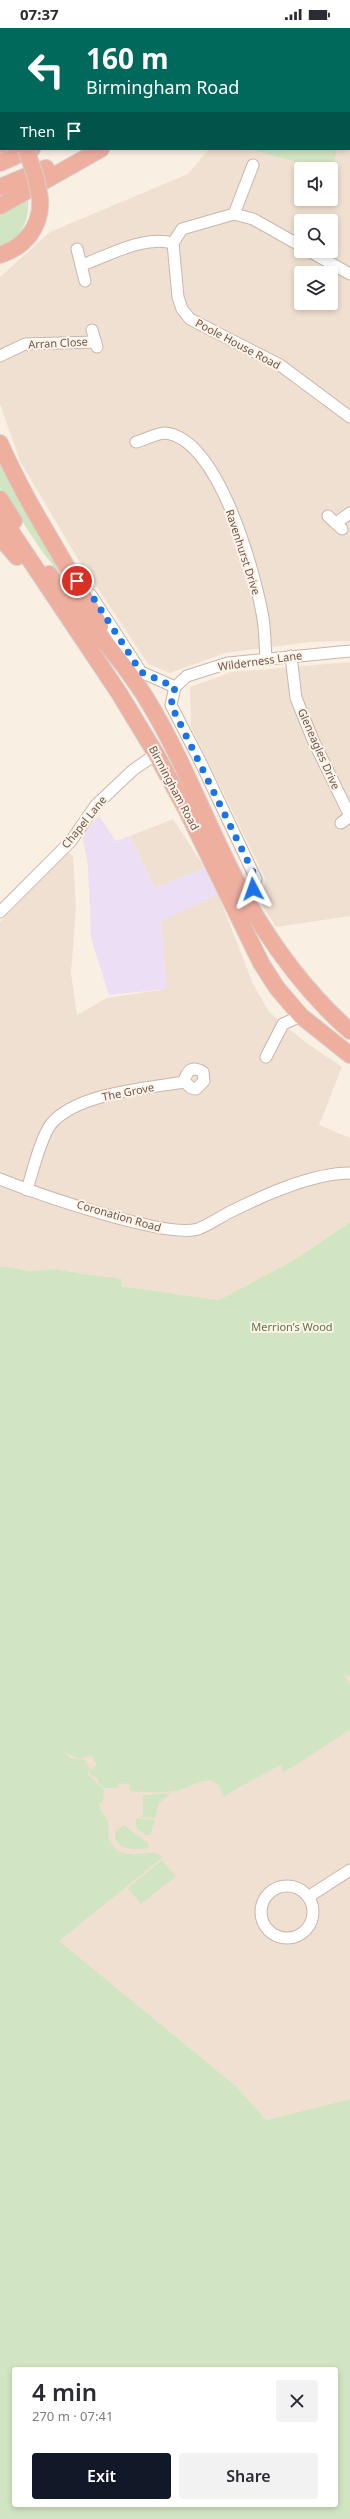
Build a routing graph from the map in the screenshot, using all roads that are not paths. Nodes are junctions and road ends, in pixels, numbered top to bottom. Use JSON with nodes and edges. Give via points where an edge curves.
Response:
{"nodes":[{"id":1,"x":26,"y":150,"type":"edge"},
{"id":2,"x":30,"y":150,"type":"edge"},
{"id":3,"x":79,"y":150,"type":"edge"},
{"id":4,"x":99,"y":150,"type":"edge"},
{"id":5,"x":0,"y":163,"type":"edge"},
{"id":6,"x":253,"y":165,"type":"dead end"},
{"id":7,"x":0,"y":187,"type":"edge"},
{"id":8,"x":0,"y":206,"type":"edge"},
{"id":9,"x":234,"y":214,"type":"junction"},
{"id":10,"x":294,"y":242,"type":"edge"},
{"id":11,"x":173,"y":243,"type":"junction"},
{"id":12,"x":77,"y":249,"type":"dead end"},
{"id":13,"x":4,"y":255,"type":"edge"},
{"id":14,"x":321,"y":258,"type":"edge"},
{"id":15,"x":82,"y":265,"type":"junction"},
{"id":16,"x":350,"y":274,"type":"edge"},
{"id":17,"x":85,"y":282,"type":"dead end"},
{"id":18,"x":92,"y":330,"type":"dead end"},
{"id":19,"x":0,"y":356,"type":"edge"},
{"id":20,"x":350,"y":417,"type":"edge"},
{"id":21,"x":0,"y":442,"type":"edge"},
{"id":22,"x":136,"y":442,"type":"dead end"},
{"id":23,"x":0,"y":499,"type":"edge"},
{"id":24,"x":350,"y":512,"type":"edge"},
{"id":25,"x":0,"y":515,"type":"edge"},
{"id":26,"x":335,"y":523,"type":"dead end"},
{"id":27,"x":0,"y":537,"type":"edge"},
{"id":28,"x":76,"y":579,"type":"junction"},
{"id":29,"x":70,"y":608,"type":"junction"},
{"id":30,"x":350,"y":651,"type":"edge"},
{"id":31,"x":291,"y":656,"type":"junction"},
{"id":32,"x":116,"y":658,"type":"junction"},
{"id":33,"x":266,"y":658,"type":"junction"},
{"id":34,"x":175,"y":687,"type":"junction"},
{"id":35,"x":156,"y":754,"type":"junction"},
{"id":36,"x":347,"y":819,"type":"edge"},
{"id":37,"x":247,"y":900,"type":"junction"},
{"id":38,"x":0,"y":912,"type":"edge"},
{"id":39,"x":274,"y":944,"type":"junction"},
{"id":40,"x":287,"y":963,"type":"junction"},
{"id":41,"x":296,"y":1010,"type":"junction"},
{"id":42,"x":350,"y":1031,"type":"edge"},
{"id":43,"x":350,"y":1055,"type":"edge"},
{"id":44,"x":266,"y":1058,"type":"dead end"},
{"id":45,"x":185,"y":1082,"type":"dead end"},
{"id":46,"x":350,"y":1173,"type":"edge"},
{"id":47,"x":0,"y":1179,"type":"edge"},
{"id":48,"x":27,"y":1190,"type":"junction"},
{"id":49,"x":350,"y":1870,"type":"edge"},
{"id":50,"x":308,"y":1897,"type":"junction"}],
"edges":[{"from":1,"to":13,"type":"highway","bridge":true,"via":[[40,199],[38,218],[29,236]]},
{"from":2,"to":5,"type":"highway"},
{"from":3,"to":7,"type":"highway","via":[[40,171]]},
{"from":4,"to":8,"type":"highway"},
{"from":6,"to":9,"type":"street"},
{"from":9,"to":10,"type":"street","via":[[253,220]]},
{"from":9,"to":11,"type":"street","via":[[182,229]]},
{"from":11,"to":15,"type":"street","via":[[162,240],[150,241]]},
{"from":11,"to":20,"type":"street","name":"Poole House Road","via":[[178,297],[182,309],[190,318],[280,365]]},
{"from":12,"to":15,"type":"street"},
{"from":14,"to":16,"type":"street"},
{"from":15,"to":17,"type":"street"},
{"from":18,"to":19,"type":"street","name":"Arran Close","via":[[96,344],[25,344]]},
{"from":21,"to":28,"type":"highway","via":[[12,470]]},
{"from":22,"to":33,"type":"street","name":"Ravenhurst Drive","via":[[164,433],[186,440],[203,457],[214,474],[237,526],[252,575],[263,619]]},
{"from":23,"to":29,"type":"highway","name":"Birmingham Road"},
{"from":24,"to":26,"type":"street"},
{"from":25,"to":29,"type":"highway","name":"Birmingham Road"},
{"from":27,"to":29,"type":"highway"},
{"from":28,"to":29,"type":"highway"},
{"from":28,"to":32,"type":"highway"},
{"from":28,"to":34,"type":"street","via":[[94,599],[141,672]]},
{"from":29,"to":32,"type":"highway","name":"Birmingham Road"},
{"from":29,"to":35,"type":"highway","name":"Birmingham Road"},
{"from":30,"to":31,"type":"street","name":"Wilderness Lane"},
{"from":31,"to":33,"type":"street","name":"Wilderness Lane"},
{"from":31,"to":36,"type":"street","name":"Gleneagles Drive","via":[[296,698]]},
{"from":32,"to":37,"type":"highway","name":"Birmingham Road","via":[[146,698],[177,753]]},
{"from":33,"to":34,"type":"street","name":"Wilderness Lane","via":[[211,667],[187,676]]},
{"from":34,"to":37,"type":"street","via":[[171,705],[256,879]]},
{"from":35,"to":38,"type":"street","name":"Chapel Lane","via":[[133,770],[96,805],[71,841]]},
{"from":35,"to":41,"type":"highway","name":"Birmingham Road","via":[[191,818],[261,963]]},
{"from":37,"to":39,"type":"highway","name":"Birmingham Road"},
{"from":39,"to":40,"type":"highway","name":"Birmingham Road"},
{"from":39,"to":41,"type":"highway","via":[[269,957]]},
{"from":40,"to":41,"type":"highway","via":[[293,980],[311,1007]]},
{"from":40,"to":42,"type":"highway","name":"Birmingham Road","via":[[317,999]]},
{"from":41,"to":43,"type":"highway","name":"Birmingham Road"},
{"from":41,"to":44,"type":"street","via":[[283,1024]]},
{"from":45,"to":48,"type":"street","name":"The Grove","via":[[108,1094],[76,1106],[51,1124]]},
{"from":46,"to":48,"type":"street","name":"Coronation Road","via":[[333,1173],[305,1181],[232,1211],[198,1229],[179,1231],[158,1229]]},
{"from":47,"to":48,"type":"street","name":"Coronation Road"},
{"from":49,"to":50,"type":"street"},
{"from":50,"to":50,"type":"street","via":[[313,1913],[309,1925],[301,1935],[280,1938],[268,1931],[260,1916],[262,1903],[269,1893],[277,1888],[294,1887]]}]}
